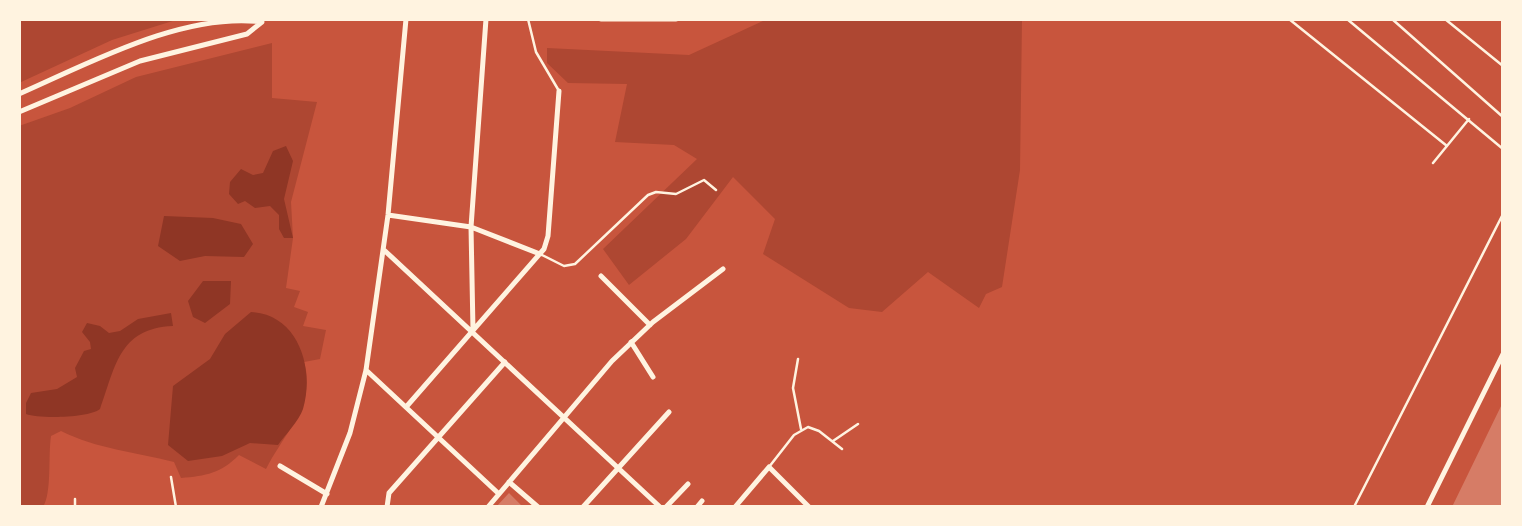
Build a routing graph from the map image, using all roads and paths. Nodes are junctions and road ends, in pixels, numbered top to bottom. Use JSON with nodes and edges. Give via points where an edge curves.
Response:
{"nodes":[{"id":1,"x":270,"y":19,"type":"edge"},
{"id":2,"x":406,"y":19,"type":"edge"},
{"id":3,"x":486,"y":19,"type":"edge"},
{"id":4,"x":528,"y":19,"type":"edge"},
{"id":5,"x":601,"y":19,"type":"edge"},
{"id":6,"x":676,"y":19,"type":"edge"},
{"id":7,"x":1289,"y":19,"type":"edge"},
{"id":8,"x":1347,"y":19,"type":"edge"},
{"id":9,"x":1392,"y":19,"type":"edge"},
{"id":10,"x":1445,"y":19,"type":"edge"},
{"id":11,"x":262,"y":22,"type":"junction"},
{"id":12,"x":1503,"y":66,"type":"edge"},
{"id":13,"x":559,"y":91,"type":"joint"},
{"id":14,"x":19,"y":94,"type":"edge"},
{"id":15,"x":19,"y":112,"type":"edge"},
{"id":16,"x":1503,"y":117,"type":"edge"},
{"id":17,"x":1469,"y":119,"type":"junction"},
{"id":18,"x":1447,"y":146,"type":"junction"},
{"id":19,"x":1503,"y":149,"type":"edge"},
{"id":20,"x":1433,"y":163,"type":"dead end"},
{"id":21,"x":716,"y":190,"type":"dead end"},
{"id":22,"x":1503,"y":214,"type":"edge"},
{"id":23,"x":388,"y":215,"type":"junction"},
{"id":24,"x":471,"y":227,"type":"junction"},
{"id":25,"x":384,"y":250,"type":"junction"},
{"id":26,"x":540,"y":254,"type":"junction"},
{"id":27,"x":723,"y":269,"type":"dead end"},
{"id":28,"x":601,"y":276,"type":"dead end"},
{"id":29,"x":650,"y":325,"type":"junction"},
{"id":30,"x":473,"y":330,"type":"junction"},
{"id":31,"x":631,"y":342,"type":"junction"},
{"id":32,"x":1503,"y":354,"type":"edge"},
{"id":33,"x":798,"y":359,"type":"dead end"},
{"id":34,"x":505,"y":362,"type":"junction"},
{"id":35,"x":366,"y":370,"type":"junction"},
{"id":36,"x":653,"y":377,"type":"dead end"},
{"id":37,"x":407,"y":406,"type":"junction"},
{"id":38,"x":669,"y":412,"type":"dead end"},
{"id":39,"x":563,"y":418,"type":"junction"},
{"id":40,"x":858,"y":424,"type":"dead end"},
{"id":41,"x":801,"y":429,"type":"junction"},
{"id":42,"x":439,"y":435,"type":"junction"},
{"id":43,"x":833,"y":441,"type":"junction"},
{"id":44,"x":842,"y":449,"type":"dead end"},
{"id":45,"x":280,"y":466,"type":"dead end"},
{"id":46,"x":769,"y":467,"type":"junction"},
{"id":47,"x":616,"y":468,"type":"junction"},
{"id":48,"x":171,"y":477,"type":"dead end"},
{"id":49,"x":509,"y":482,"type":"junction"},
{"id":50,"x":688,"y":484,"type":"dead end"},
{"id":51,"x":327,"y":494,"type":"junction"},
{"id":52,"x":499,"y":494,"type":"junction"},
{"id":53,"x":75,"y":499,"type":"dead end"},
{"id":54,"x":702,"y":501,"type":"dead end"},
{"id":55,"x":75,"y":507,"type":"edge"},
{"id":56,"x":176,"y":507,"type":"edge"},
{"id":57,"x":321,"y":507,"type":"edge"},
{"id":58,"x":387,"y":507,"type":"edge"},
{"id":59,"x":488,"y":507,"type":"edge"},
{"id":60,"x":538,"y":507,"type":"edge"},
{"id":61,"x":583,"y":507,"type":"edge"},
{"id":62,"x":660,"y":507,"type":"edge"},
{"id":63,"x":666,"y":507,"type":"edge"},
{"id":64,"x":697,"y":507,"type":"edge"},
{"id":65,"x":735,"y":507,"type":"edge"},
{"id":66,"x":809,"y":507,"type":"edge"},
{"id":67,"x":1353,"y":507,"type":"edge"},
{"id":68,"x":1427,"y":507,"type":"edge"}],
"edges":[{"from":1,"to":11,"type":"street"},
{"from":2,"to":23,"type":"street"},
{"from":3,"to":24,"type":"street"},
{"from":4,"to":13,"type":"lane","via":[[539,58]]},
{"from":5,"to":6,"type":"street"},
{"from":7,"to":18,"type":"lane"},
{"from":8,"to":17,"type":"lane"},
{"from":9,"to":16,"type":"lane"},
{"from":10,"to":12,"type":"lane"},
{"from":11,"to":14,"type":"street","via":[[246,20],[179,31],[110,54]]},
{"from":11,"to":15,"type":"street","via":[[247,34],[140,61]]},
{"from":13,"to":26,"type":"street","via":[[548,236]]},
{"from":17,"to":18,"type":"lane"},
{"from":17,"to":19,"type":"lane"},
{"from":18,"to":20,"type":"lane"},
{"from":21,"to":26,"type":"lane","via":[[704,180],[676,194],[648,195],[575,264],[564,266]]},
{"from":22,"to":67,"type":"lane"},
{"from":23,"to":24,"type":"street"},
{"from":23,"to":25,"type":"street"},
{"from":24,"to":26,"type":"street"},
{"from":24,"to":30,"type":"street"},
{"from":25,"to":30,"type":"street"},
{"from":25,"to":35,"type":"street"},
{"from":26,"to":30,"type":"street"},
{"from":27,"to":29,"type":"street"},
{"from":28,"to":29,"type":"street"},
{"from":29,"to":31,"type":"street"},
{"from":30,"to":34,"type":"street"},
{"from":30,"to":37,"type":"street"},
{"from":31,"to":36,"type":"street"},
{"from":31,"to":39,"type":"street"},
{"from":32,"to":68,"type":"street"},
{"from":33,"to":41,"type":"lane","via":[[793,388]]},
{"from":34,"to":39,"type":"street"},
{"from":34,"to":42,"type":"street"},
{"from":35,"to":37,"type":"street"},
{"from":35,"to":51,"type":"street","via":[[350,433]]},
{"from":37,"to":42,"type":"street"},
{"from":38,"to":47,"type":"street"},
{"from":39,"to":47,"type":"street"},
{"from":39,"to":49,"type":"street"},
{"from":40,"to":43,"type":"lane"},
{"from":41,"to":43,"type":"lane","via":[[812,428]]},
{"from":41,"to":46,"type":"lane"},
{"from":42,"to":52,"type":"street"},
{"from":42,"to":58,"type":"street","via":[[389,493]]},
{"from":43,"to":44,"type":"lane"},
{"from":45,"to":51,"type":"street"},
{"from":46,"to":65,"type":"street"},
{"from":46,"to":66,"type":"street"},
{"from":47,"to":61,"type":"street"},
{"from":47,"to":62,"type":"street"},
{"from":48,"to":56,"type":"lane"},
{"from":49,"to":52,"type":"street"},
{"from":49,"to":60,"type":"street"},
{"from":50,"to":63,"type":"street"},
{"from":51,"to":57,"type":"street"},
{"from":52,"to":59,"type":"street"},
{"from":53,"to":55,"type":"lane"},
{"from":54,"to":64,"type":"street"}]}
